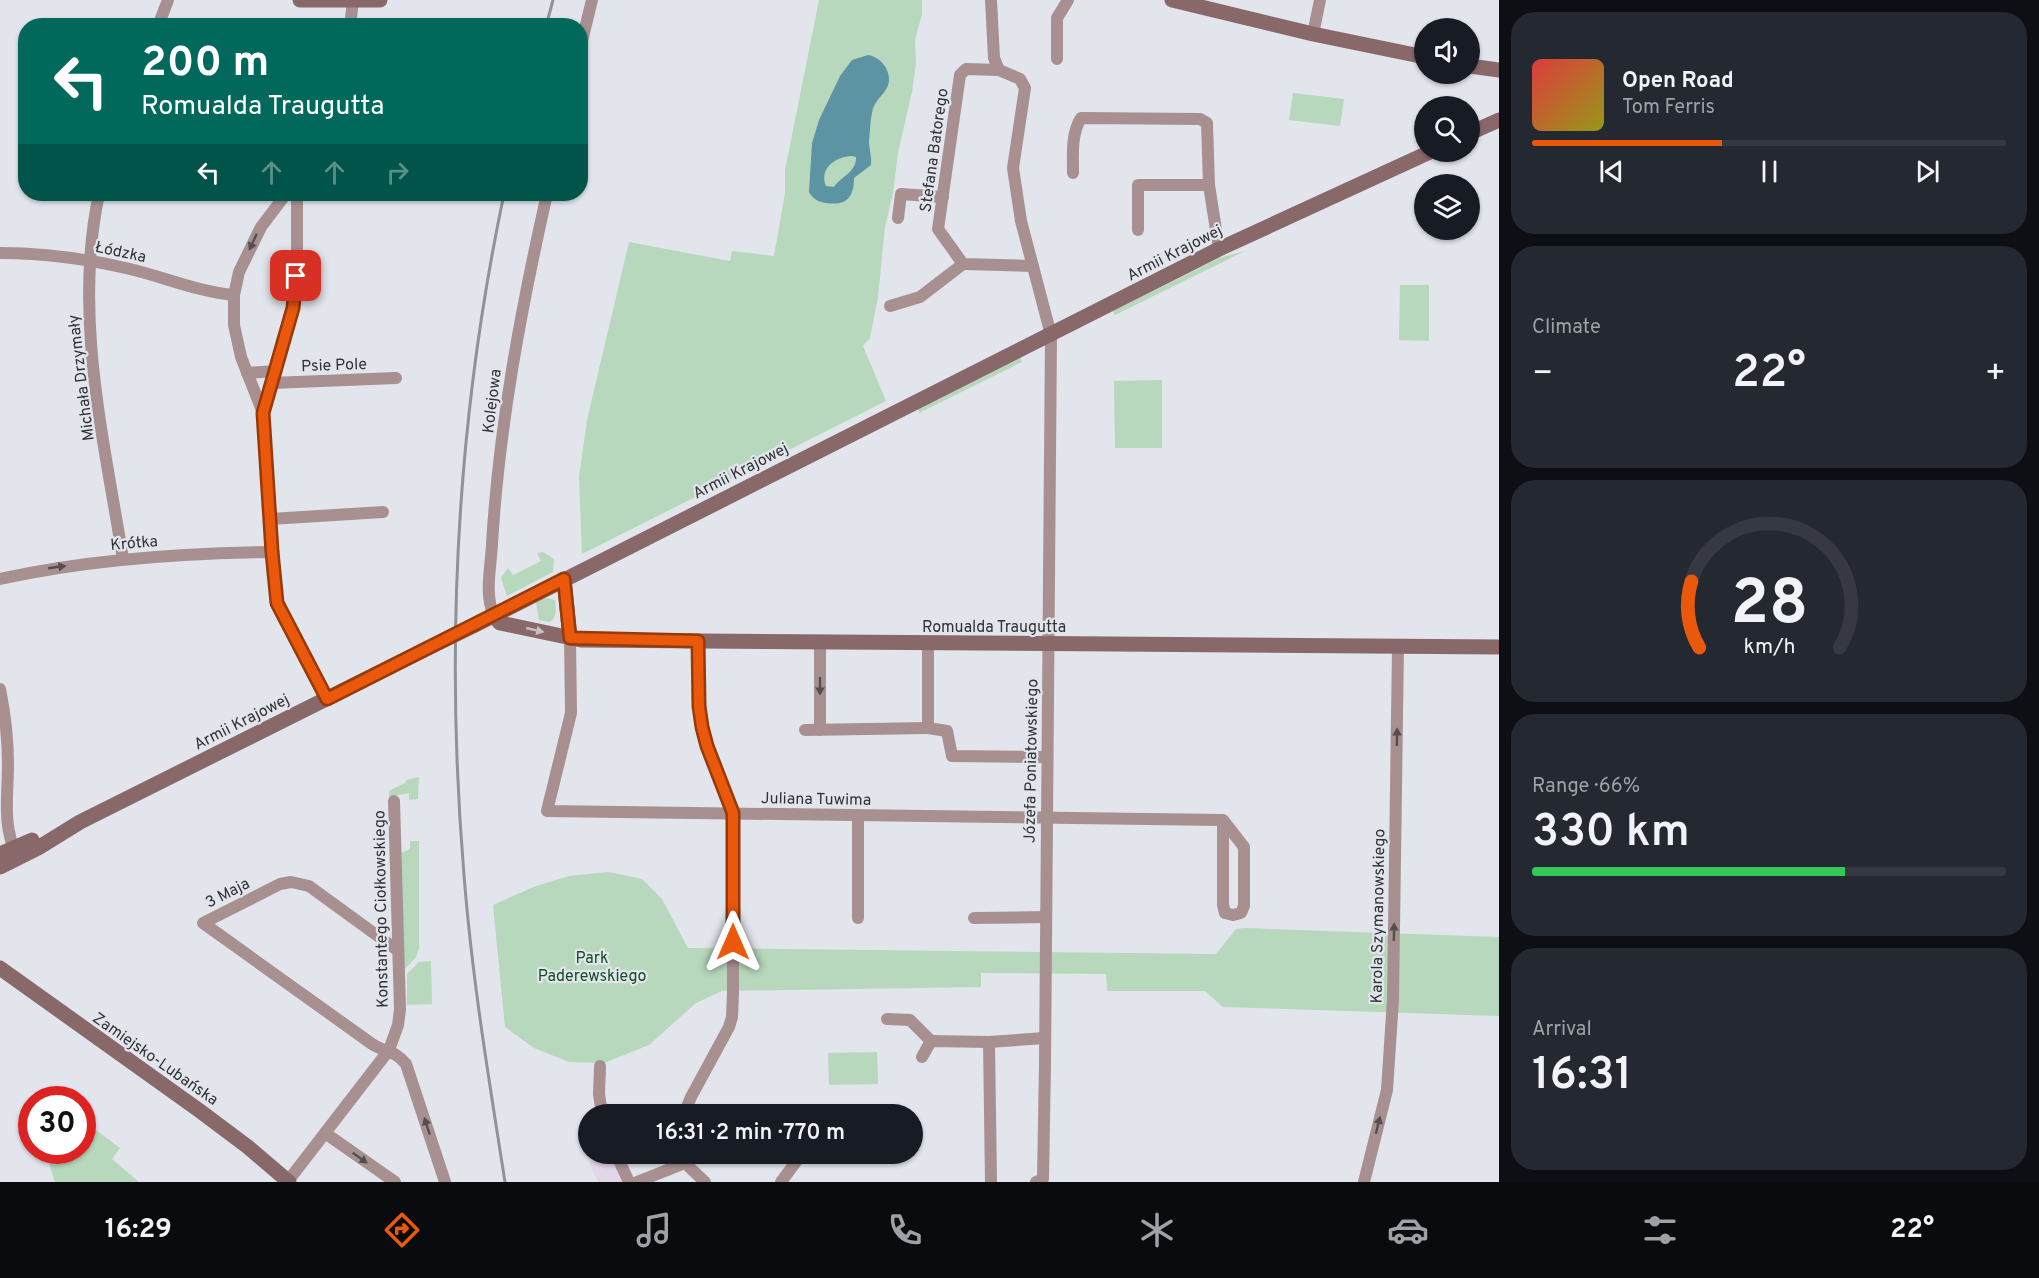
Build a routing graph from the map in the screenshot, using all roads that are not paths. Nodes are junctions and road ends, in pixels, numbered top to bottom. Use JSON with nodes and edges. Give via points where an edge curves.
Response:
{"nodes":[{"id":1,"x":168,"y":0,"type":"edge"},
{"id":2,"x":300,"y":0,"type":"edge"},
{"id":3,"x":380,"y":0,"type":"edge"},
{"id":4,"x":592,"y":0,"type":"edge"},
{"id":5,"x":991,"y":0,"type":"edge"},
{"id":6,"x":1068,"y":0,"type":"edge"},
{"id":7,"x":1172,"y":0,"type":"edge"},
{"id":8,"x":1320,"y":0,"type":"edge"},
{"id":9,"x":353,"y":1,"type":"edge"},
{"id":10,"x":161,"y":18,"type":"edge"},
{"id":11,"x":351,"y":18,"type":"edge"},
{"id":12,"x":588,"y":18,"type":"edge"},
{"id":13,"x":1313,"y":34,"type":"junction"},
{"id":14,"x":1414,"y":55,"type":"edge"},
{"id":15,"x":1057,"y":59,"type":"dead end"},
{"id":16,"x":1480,"y":67,"type":"edge"},
{"id":17,"x":999,"y":70,"type":"junction"},
{"id":18,"x":1499,"y":70,"type":"edge"},
{"id":19,"x":1499,"y":120,"type":"edge"},
{"id":20,"x":1480,"y":129,"type":"edge"},
{"id":21,"x":1414,"y":159,"type":"edge"},
{"id":22,"x":1072,"y":173,"type":"dead end"},
{"id":23,"x":1209,"y":185,"type":"junction"},
{"id":24,"x":943,"y":198,"type":"junction"},
{"id":25,"x":98,"y":201,"type":"edge"},
{"id":26,"x":281,"y":201,"type":"edge"},
{"id":27,"x":297,"y":201,"type":"edge"},
{"id":28,"x":546,"y":201,"type":"edge"},
{"id":29,"x":898,"y":218,"type":"dead end"},
{"id":30,"x":1138,"y":230,"type":"dead end"},
{"id":31,"x":1219,"y":249,"type":"junction"},
{"id":32,"x":0,"y":253,"type":"edge"},
{"id":33,"x":90,"y":261,"type":"junction"},
{"id":34,"x":963,"y":264,"type":"junction"},
{"id":35,"x":1033,"y":266,"type":"junction"},
{"id":36,"x":234,"y":295,"type":"junction"},
{"id":37,"x":890,"y":306,"type":"dead end"},
{"id":38,"x":1050,"y":335,"type":"junction"},
{"id":39,"x":247,"y":373,"type":"junction"},
{"id":40,"x":274,"y":377,"type":"junction"},
{"id":41,"x":396,"y":378,"type":"dead end"},
{"id":42,"x":263,"y":413,"type":"junction"},
{"id":43,"x":383,"y":512,"type":"dead end"},
{"id":44,"x":270,"y":519,"type":"junction"},
{"id":45,"x":272,"y":552,"type":"junction"},
{"id":46,"x":123,"y":559,"type":"junction"},
{"id":47,"x":0,"y":579,"type":"edge"},
{"id":48,"x":564,"y":579,"type":"junction"},
{"id":49,"x":494,"y":616,"type":"junction"},
{"id":50,"x":570,"y":638,"type":"junction"},
{"id":51,"x":698,"y":641,"type":"junction"},
{"id":52,"x":820,"y":642,"type":"junction"},
{"id":53,"x":928,"y":643,"type":"junction"},
{"id":54,"x":1047,"y":644,"type":"junction"},
{"id":55,"x":1398,"y":647,"type":"junction"},
{"id":56,"x":1499,"y":647,"type":"edge"},
{"id":57,"x":0,"y":689,"type":"edge"},
{"id":58,"x":327,"y":699,"type":"junction"},
{"id":59,"x":927,"y":728,"type":"junction"},
{"id":60,"x":805,"y":730,"type":"dead end"},
{"id":61,"x":820,"y":730,"type":"junction"},
{"id":62,"x":1047,"y":757,"type":"junction"},
{"id":63,"x":394,"y":801,"type":"dead end"},
{"id":64,"x":733,"y":813,"type":"junction"},
{"id":65,"x":858,"y":816,"type":"junction"},
{"id":66,"x":1046,"y":816,"type":"junction"},
{"id":67,"x":1223,"y":820,"type":"junction"},
{"id":68,"x":10,"y":854,"type":"edge"},
{"id":69,"x":0,"y":867,"type":"edge"},
{"id":70,"x":1045,"y":917,"type":"junction"},
{"id":71,"x":858,"y":918,"type":"dead end"},
{"id":72,"x":974,"y":918,"type":"dead end"},
{"id":73,"x":397,"y":950,"type":"junction"},
{"id":74,"x":0,"y":968,"type":"edge"},
{"id":75,"x":886,"y":1019,"type":"dead end"},
{"id":76,"x":1045,"y":1038,"type":"junction"},
{"id":77,"x":931,"y":1041,"type":"junction"},
{"id":78,"x":989,"y":1042,"type":"junction"},
{"id":79,"x":389,"y":1050,"type":"junction"},
{"id":80,"x":922,"y":1057,"type":"dead end"},
{"id":81,"x":600,"y":1066,"type":"dead end"},
{"id":82,"x":600,"y":1104,"type":"edge"},
{"id":83,"x":689,"y":1104,"type":"edge"},
{"id":84,"x":325,"y":1133,"type":"junction"},
{"id":85,"x":621,"y":1164,"type":"edge"},
{"id":86,"x":672,"y":1164,"type":"edge"},
{"id":87,"x":689,"y":1164,"type":"edge"},
{"id":88,"x":794,"y":1164,"type":"edge"},
{"id":89,"x":1042,"y":1181,"type":"edge"},
{"id":90,"x":289,"y":1182,"type":"edge"},
{"id":91,"x":395,"y":1182,"type":"edge"},
{"id":92,"x":445,"y":1182,"type":"edge"},
{"id":93,"x":629,"y":1182,"type":"edge"},
{"id":94,"x":637,"y":1182,"type":"edge"},
{"id":95,"x":705,"y":1182,"type":"edge"},
{"id":96,"x":781,"y":1182,"type":"edge"},
{"id":97,"x":991,"y":1182,"type":"edge"},
{"id":98,"x":1364,"y":1182,"type":"edge"}],
"edges":[{"from":1,"to":10,"type":"street"},
{"from":2,"to":9,"type":"main road"},
{"from":3,"to":9,"type":"main road"},
{"from":4,"to":12,"type":"street"},
{"from":5,"to":17,"type":"street","via":[[994,58]]},
{"from":6,"to":15,"type":"street","via":[[1057,18]]},
{"from":7,"to":13,"type":"main road"},
{"from":8,"to":13,"type":"street"},
{"from":9,"to":11,"type":"street"},
{"from":13,"to":14,"type":"main road"},
{"from":16,"to":18,"type":"main road"},
{"from":17,"to":24,"type":"street","name":"Stefana Batorego","via":[[966,69],[960,75]]},
{"from":17,"to":35,"type":"street","via":[[1020,79],[1025,88],[1013,168]]},
{"from":19,"to":20,"type":"main road"},
{"from":21,"to":31,"type":"main road","name":"Armii Krajowej"},
{"from":22,"to":23,"type":"street","via":[[1073,146],[1081,118],[1200,119],[1208,123]]},
{"from":23,"to":30,"type":"street","via":[[1138,185]]},
{"from":23,"to":31,"type":"street"},
{"from":24,"to":29,"type":"street","via":[[901,194]]},
{"from":24,"to":34,"type":"street","name":"Stefana Batorego","via":[[938,229]]},
{"from":25,"to":33,"type":"street","name":"Michała Drzymały"},
{"from":26,"to":36,"type":"street","one_way":true,"via":[[261,226],[239,272]]},
{"from":27,"to":40,"type":"street","via":[[293,308]]},
{"from":28,"to":49,"type":"street","name":"Kolejowa","via":[[514,348],[490,580],[489,600]]},
{"from":31,"to":38,"type":"main road","name":"Armii Krajowej"},
{"from":32,"to":33,"type":"street","name":"Łódzka"},
{"from":33,"to":36,"type":"street","name":"Łódzka"},
{"from":33,"to":46,"type":"street","name":"Michała Drzymały","via":[[89,326],[94,377]]},
{"from":34,"to":35,"type":"street"},
{"from":34,"to":37,"type":"street","via":[[920,297]]},
{"from":35,"to":38,"type":"street"},
{"from":36,"to":39,"type":"street","via":[[234,325]]},
{"from":38,"to":48,"type":"main road","name":"Armii Krajowej"},
{"from":38,"to":54,"type":"street","name":"Józefa Poniatowskiego"},
{"from":39,"to":40,"type":"street","name":"Psie Pole"},
{"from":39,"to":42,"type":"street"},
{"from":40,"to":41,"type":"street","name":"Psie Pole"},
{"from":40,"to":42,"type":"street"},
{"from":42,"to":44,"type":"street"},
{"from":43,"to":44,"type":"street"},
{"from":44,"to":45,"type":"street"},
{"from":45,"to":46,"type":"street","name":"Krótka"},
{"from":45,"to":58,"type":"street","via":[[277,603]]},
{"from":47,"to":46,"type":"street","name":"Krótka","one_way":true},
{"from":48,"to":49,"type":"main road","name":"Armii Krajowej"},
{"from":48,"to":50,"type":"main road"},
{"from":49,"to":50,"type":"main road","name":"Romualda Traugutta","one_way":true,"via":[[500,623]]},
{"from":49,"to":58,"type":"main road","name":"Armii Krajowej","bridge":true},
{"from":50,"to":51,"type":"main road","name":"Romualda Traugutta"},
{"from":50,"to":64,"type":"street","name":"Juliana Tuwima","via":[[571,713],[547,811]]},
{"from":51,"to":52,"type":"main road","name":"Romualda Traugutta"},
{"from":51,"to":64,"type":"street","via":[[702,727]]},
{"from":52,"to":53,"type":"main road","name":"Romualda Traugutta"},
{"from":52,"to":61,"type":"street","one_way":true},
{"from":53,"to":54,"type":"main road","name":"Romualda Traugutta"},
{"from":53,"to":59,"type":"street"},
{"from":54,"to":55,"type":"main road","name":"Romualda Traugutta"},
{"from":54,"to":62,"type":"street","name":"Józefa Poniatowskiego"},
{"from":55,"to":56,"type":"main road","name":"Romualda Traugutta"},
{"from":98,"to":55,"type":"street","name":"Karola Szymanowskiego","one_way":true,"via":[[1388,1079],[1393,999]]},
{"from":57,"to":68,"type":"street","via":[[8,751],[6,823]]},
{"from":58,"to":68,"type":"main road","name":"Armii Krajowej","via":[[69,827],[52,840]]},
{"from":59,"to":61,"type":"street"},
{"from":59,"to":62,"type":"street","via":[[947,731],[952,756]]},
{"from":60,"to":61,"type":"street"},
{"from":62,"to":66,"type":"street","name":"Józefa Poniatowskiego"},
{"from":63,"to":73,"type":"street","name":"Konstantego Ciołkowskiego"},
{"from":64,"to":65,"type":"street","name":"Juliana Tuwima"},
{"from":64,"to":83,"type":"street","via":[[732,1017]]},
{"from":65,"to":66,"type":"street","name":"Juliana Tuwima"},
{"from":65,"to":71,"type":"street"},
{"from":66,"to":67,"type":"street","name":"Juliana Tuwima"},
{"from":66,"to":70,"type":"street","name":"Józefa Poniatowskiego"},
{"from":67,"to":67,"type":"street","via":[[1223,905],[1225,913],[1233,915],[1241,913],[1244,906],[1244,847]]},
{"from":68,"to":69,"type":"main road","name":"Armii Krajowej"},
{"from":70,"to":72,"type":"street"},
{"from":70,"to":76,"type":"street","name":"Józefa Poniatowskiego"},
{"from":73,"to":79,"type":"street","name":"Konstantego Ciołkowskiego","via":[[400,1009]]},
{"from":73,"to":79,"type":"street","name":"3 Maja","via":[[300,883],[280,884],[203,923],[380,1050]]},
{"from":74,"to":90,"type":"main road","name":"Zamiejsko-Lubańska","via":[[200,1111]]},
{"from":75,"to":77,"type":"street","via":[[910,1020]]},
{"from":76,"to":78,"type":"street"},
{"from":76,"to":89,"type":"street","name":"Józefa Poniatowskiego"},
{"from":77,"to":78,"type":"street"},
{"from":77,"to":80,"type":"street"},
{"from":78,"to":97,"type":"street"},
{"from":79,"to":84,"type":"street","name":"Konstantego Ciołkowskiego"},
{"from":92,"to":79,"type":"street","one_way":true,"via":[[406,1064]]},
{"from":81,"to":82,"type":"street"},
{"from":84,"to":90,"type":"street","name":"Konstantego Ciołkowskiego"},
{"from":84,"to":91,"type":"street","one_way":true},
{"from":85,"to":93,"type":"street"},
{"from":86,"to":94,"type":"street"},
{"from":87,"to":95,"type":"street"},
{"from":88,"to":96,"type":"street"}]}
